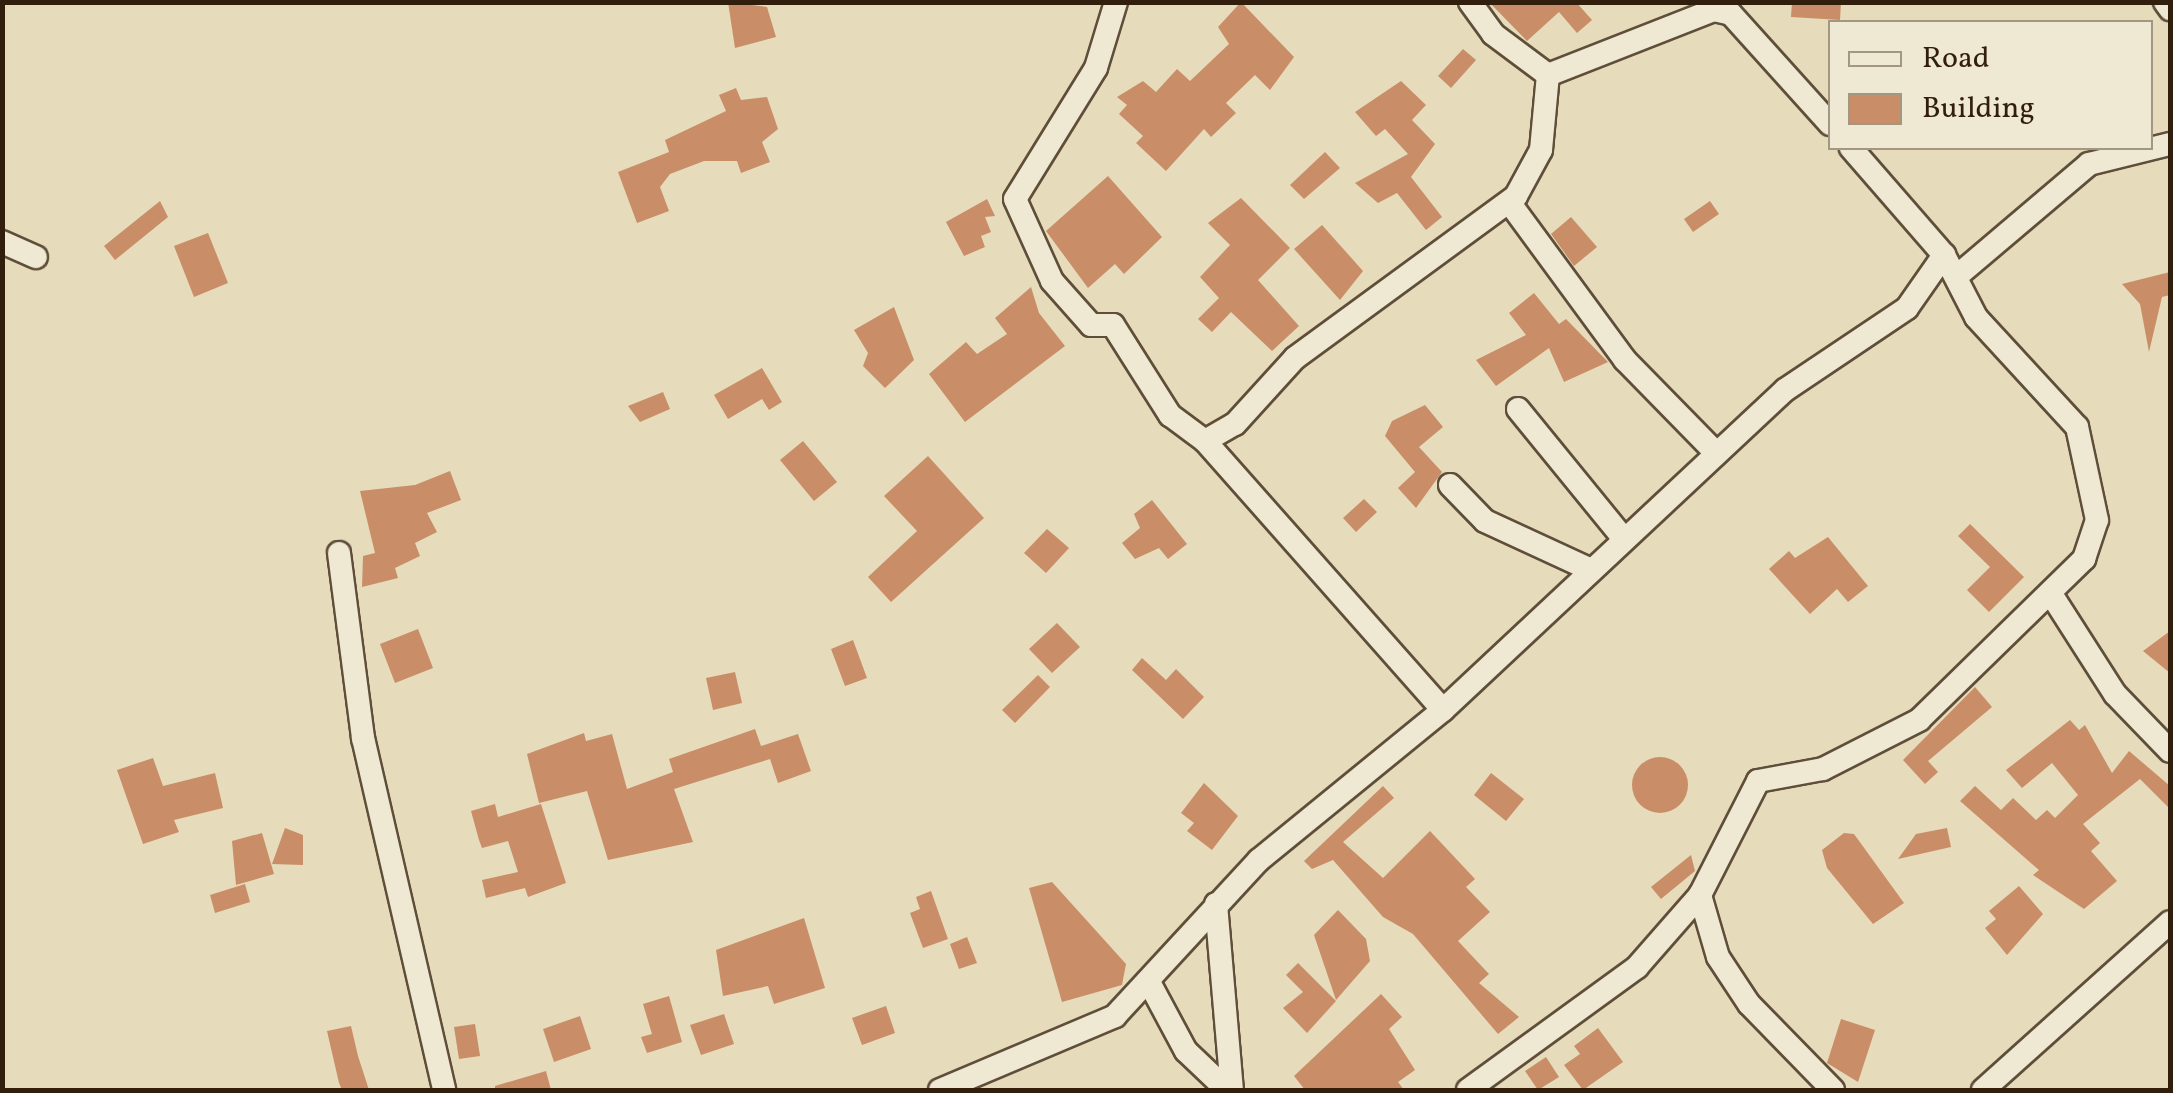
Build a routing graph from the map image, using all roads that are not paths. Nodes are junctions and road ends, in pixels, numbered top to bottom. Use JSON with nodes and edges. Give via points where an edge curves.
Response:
{"nodes":[{"id":1,"x":1116,"y":2,"type":"edge"},
{"id":2,"x":1470,"y":2,"type":"edge"},
{"id":3,"x":2165,"y":2,"type":"edge"},
{"id":4,"x":1736,"y":8,"type":"edge"},
{"id":5,"x":2170,"y":9,"type":"edge"},
{"id":6,"x":1548,"y":75,"type":"junction"},
{"id":7,"x":1828,"y":122,"type":"edge"},
{"id":8,"x":1853,"y":150,"type":"edge"},
{"id":9,"x":2146,"y":150,"type":"edge"},
{"id":10,"x":1509,"y":202,"type":"junction"},
{"id":11,"x":2,"y":242,"type":"edge"},
{"id":12,"x":1944,"y":255,"type":"junction"},
{"id":13,"x":36,"y":257,"type":"dead end"},
{"id":14,"x":1957,"y":276,"type":"junction"},
{"id":15,"x":1518,"y":409,"type":"dead end"},
{"id":16,"x":1205,"y":441,"type":"junction"},
{"id":17,"x":1716,"y":453,"type":"junction"},
{"id":18,"x":1450,"y":485,"type":"dead end"},
{"id":19,"x":1624,"y":539,"type":"junction"},
{"id":20,"x":339,"y":553,"type":"dead end"},
{"id":21,"x":1592,"y":570,"type":"junction"},
{"id":22,"x":2052,"y":594,"type":"junction"},
{"id":23,"x":1443,"y":710,"type":"junction"},
{"id":24,"x":2170,"y":751,"type":"edge"},
{"id":25,"x":1700,"y":895,"type":"junction"},
{"id":26,"x":1216,"y":904,"type":"junction"},
{"id":27,"x":2169,"y":926,"type":"edge"},
{"id":28,"x":1150,"y":984,"type":"junction"},
{"id":29,"x":444,"y":1090,"type":"edge"},
{"id":30,"x":940,"y":1090,"type":"edge"},
{"id":31,"x":1229,"y":1090,"type":"edge"},
{"id":32,"x":1468,"y":1090,"type":"edge"},
{"id":33,"x":1833,"y":1090,"type":"edge"},
{"id":34,"x":1983,"y":1090,"type":"edge"}],
"edges":[{"from":1,"to":16,"type":"street","via":[[1096,68],[1015,199],[1070,306],[1091,325],[1113,324],[1170,416]]},
{"from":2,"to":6,"type":"street","via":[[1493,34]]},
{"from":3,"to":5,"type":"street"},
{"from":4,"to":6,"type":"street","via":[[1703,14]]},
{"from":4,"to":7,"type":"street"},
{"from":6,"to":10,"type":"street","via":[[1542,150]]},
{"from":8,"to":12,"type":"street"},
{"from":9,"to":14,"type":"street","via":[[2089,164]]},
{"from":10,"to":16,"type":"street","via":[[1295,358],[1235,424]]},
{"from":10,"to":17,"type":"street","via":[[1625,360]]},
{"from":11,"to":13,"type":"street"},
{"from":12,"to":14,"type":"street"},
{"from":12,"to":17,"type":"street","via":[[1908,308],[1785,390]]},
{"from":14,"to":22,"type":"street","via":[[1976,317],[2077,427],[2096,520],[2084,559]]},
{"from":15,"to":19,"type":"street"},
{"from":16,"to":23,"type":"street"},
{"from":17,"to":19,"type":"street"},
{"from":18,"to":21,"type":"street","via":[[1485,521]]},
{"from":19,"to":21,"type":"street"},
{"from":20,"to":29,"type":"street","via":[[363,738]]},
{"from":21,"to":23,"type":"street"},
{"from":22,"to":24,"type":"street","via":[[2116,694]]},
{"from":22,"to":25,"type":"street","via":[[2023,610],[1919,720],[1823,768],[1758,781]]},
{"from":23,"to":26,"type":"street"},
{"from":25,"to":32,"type":"street","via":[[1637,967]]},
{"from":25,"to":33,"type":"street","via":[[1718,957],[1749,1004]]},
{"from":26,"to":28,"type":"street"},
{"from":26,"to":31,"type":"street"},
{"from":27,"to":34,"type":"street"},
{"from":28,"to":30,"type":"street","via":[[1116,1016]]},
{"from":28,"to":31,"type":"street","via":[[1186,1050]]}]}
